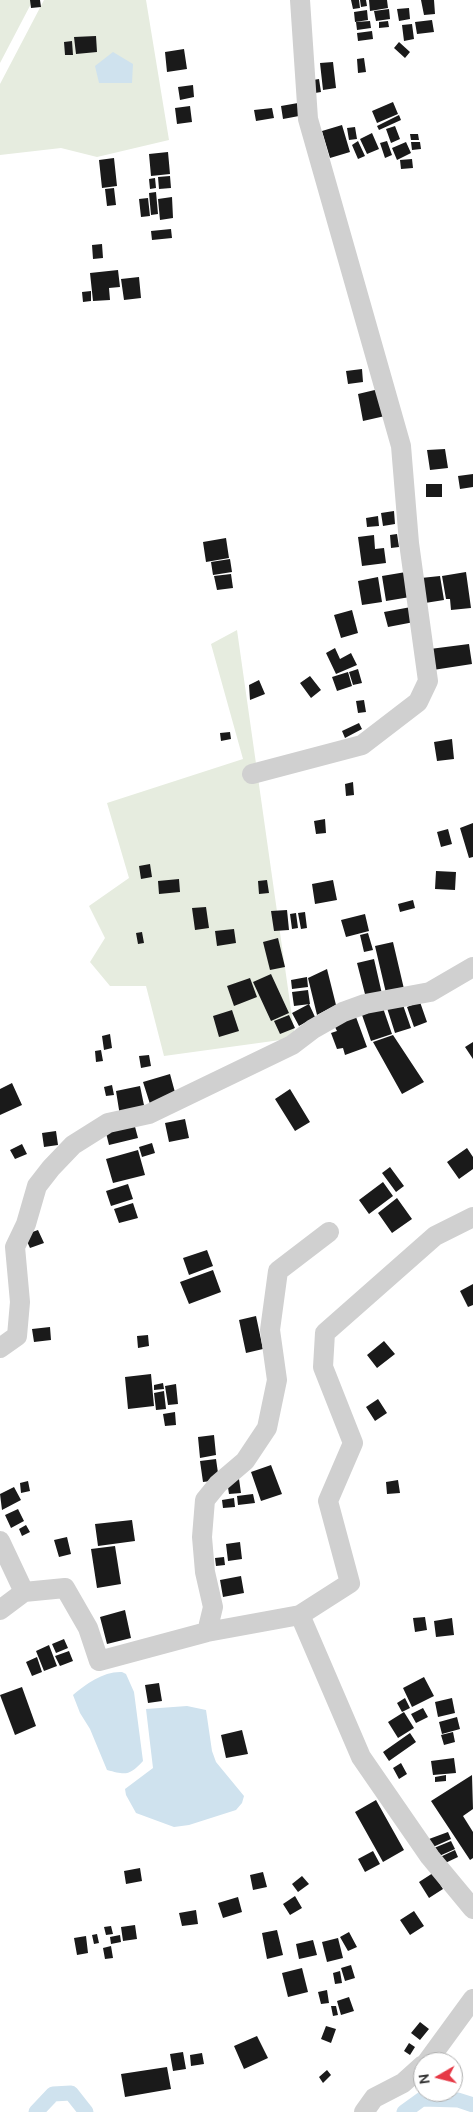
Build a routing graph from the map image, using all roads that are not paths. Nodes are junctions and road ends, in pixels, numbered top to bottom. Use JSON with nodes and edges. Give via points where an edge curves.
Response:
{"nodes":[{"id":1,"x":300,"y":0,"type":"edge"},
{"id":2,"x":252,"y":774,"type":"dead end"},
{"id":3,"x":473,"y":967,"type":"edge"},
{"id":4,"x":473,"y":1217,"type":"edge"},
{"id":5,"x":328,"y":1232,"type":"dead end"},
{"id":6,"x":0,"y":1348,"type":"edge"},
{"id":7,"x":0,"y":1541,"type":"edge"},
{"id":8,"x":24,"y":1592,"type":"junction"},
{"id":9,"x":0,"y":1610,"type":"edge"},
{"id":10,"x":300,"y":1616,"type":"junction"},
{"id":11,"x":207,"y":1632,"type":"junction"},
{"id":12,"x":473,"y":1909,"type":"edge"},
{"id":13,"x":473,"y":2000,"type":"edge"},
{"id":14,"x":434,"y":2052,"type":"edge"},
{"id":15,"x":413,"y":2074,"type":"edge"},
{"id":16,"x":364,"y":2112,"type":"edge"}],
"edges":[{"from":1,"to":2,"type":"street","via":[[308,119],[401,446],[409,543],[428,681],[418,702],[362,745]]},
{"from":3,"to":6,"type":"street","via":[[430,992],[365,1004],[344,1012],[292,1045],[150,1114],[108,1123],[73,1145],[37,1186],[15,1248],[20,1302],[17,1336]]},
{"from":4,"to":10,"type":"street","via":[[434,1236],[325,1333],[323,1367],[353,1443],[328,1501],[350,1583]]},
{"from":5,"to":11,"type":"street","via":[[278,1271],[270,1330],[277,1380],[267,1428],[245,1461],[205,1500],[202,1537],[213,1607]]},
{"from":7,"to":8,"type":"street"},
{"from":8,"to":9,"type":"street"},
{"from":8,"to":11,"type":"street","via":[[65,1588],[88,1628],[99,1661]]},
{"from":10,"to":11,"type":"street"},
{"from":10,"to":12,"type":"street","via":[[361,1757],[430,1857]]},
{"from":13,"to":14,"type":"street"},
{"from":15,"to":16,"type":"street","via":[[374,2098]]}]}
